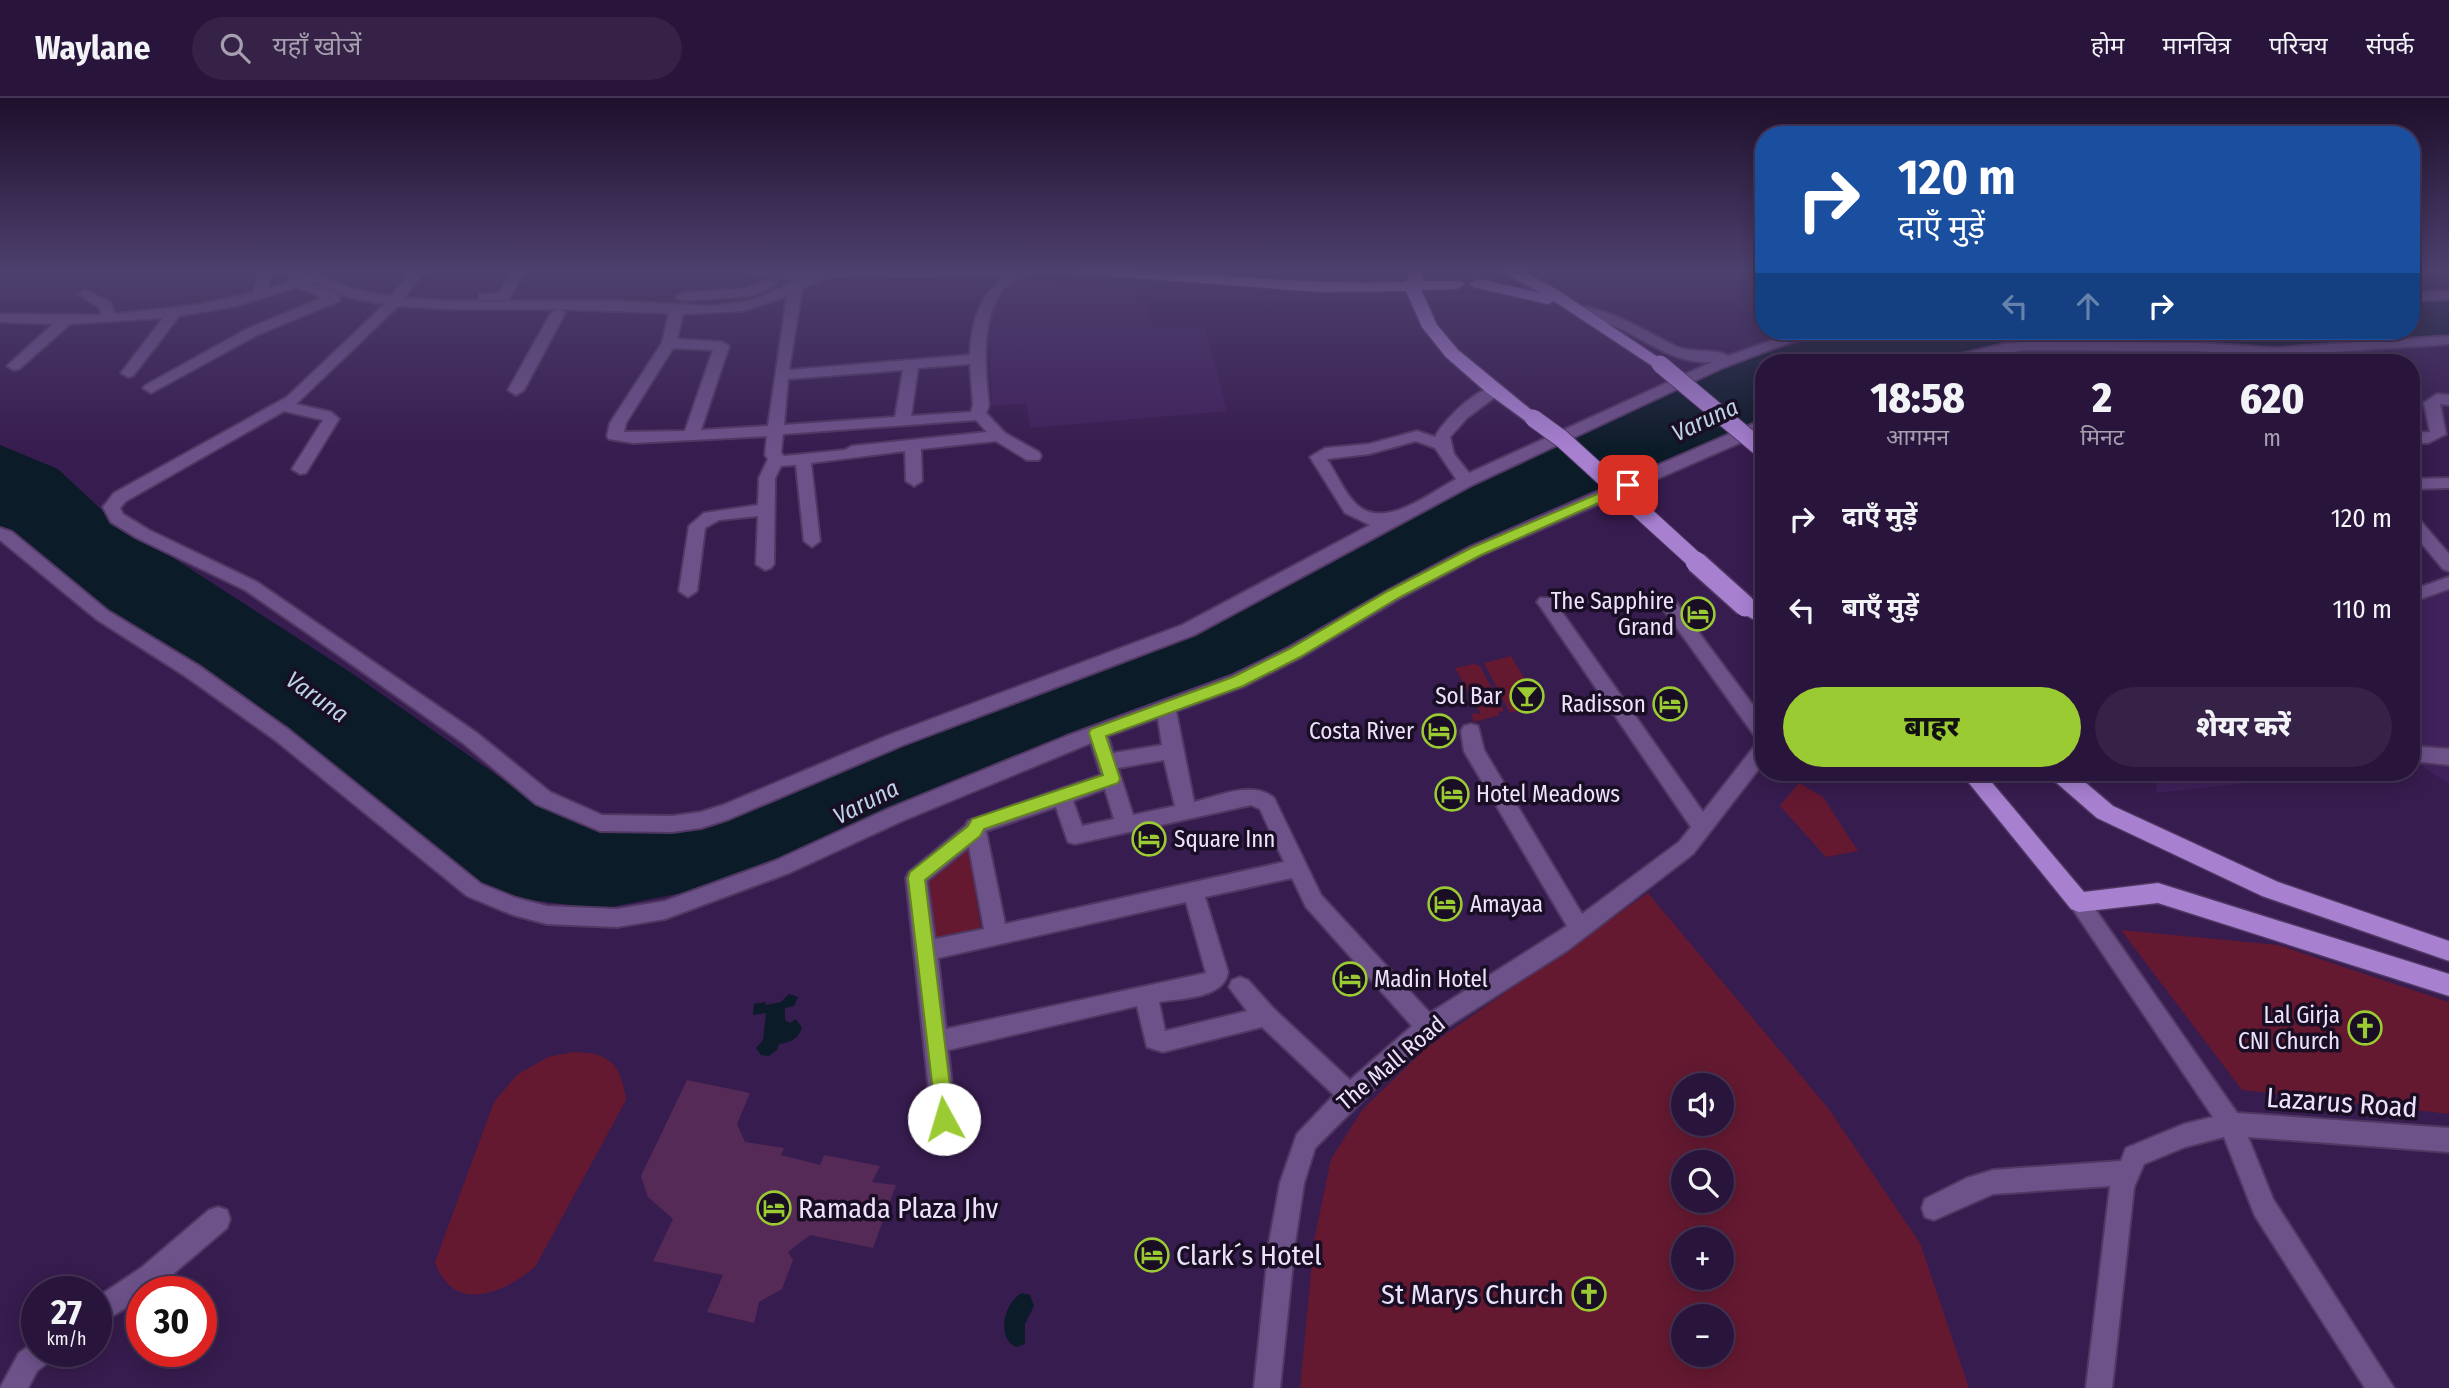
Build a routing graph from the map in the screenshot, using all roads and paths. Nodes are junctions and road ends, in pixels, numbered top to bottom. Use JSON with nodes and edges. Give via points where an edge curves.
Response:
{"nodes":[{"id":1,"x":55,"y":330,"type":"edge"},
{"id":2,"x":161,"y":330,"type":"edge"},
{"id":3,"x":256,"y":330,"type":"edge"},
{"id":4,"x":365,"y":330,"type":"edge"},
{"id":5,"x":549,"y":330,"type":"edge"},
{"id":6,"x":672,"y":330,"type":"edge"},
{"id":7,"x":786,"y":330,"type":"edge"},
{"id":8,"x":979,"y":330,"type":"edge"},
{"id":9,"x":1434,"y":330,"type":"edge"},
{"id":10,"x":1609,"y":330,"type":"edge"},
{"id":11,"x":1634,"y":330,"type":"edge"},
{"id":12,"x":1786,"y":340,"type":"edge"},
{"id":13,"x":2449,"y":340,"type":"edge"},
{"id":14,"x":669,"y":344,"type":"junction"},
{"id":15,"x":1979,"y":354,"type":"edge"},
{"id":16,"x":2241,"y":354,"type":"edge"},
{"id":17,"x":2269,"y":354,"type":"edge"},
{"id":18,"x":1744,"y":355,"type":"junction"},
{"id":19,"x":977,"y":359,"type":"junction"},
{"id":20,"x":911,"y":364,"type":"junction"},
{"id":21,"x":14,"y":366,"type":"dead end"},
{"id":22,"x":128,"y":373,"type":"dead end"},
{"id":23,"x":781,"y":375,"type":"junction"},
{"id":24,"x":151,"y":388,"type":"dead end"},
{"id":25,"x":516,"y":390,"type":"dead end"},
{"id":26,"x":1494,"y":391,"type":"junction"},
{"id":27,"x":2449,"y":400,"type":"edge"},
{"id":28,"x":284,"y":406,"type":"junction"},
{"id":29,"x":1471,"y":407,"type":"junction"},
{"id":30,"x":979,"y":414,"type":"junction"},
{"id":31,"x":902,"y":422,"type":"junction"},
{"id":32,"x":773,"y":430,"type":"junction"},
{"id":33,"x":1755,"y":430,"type":"edge"},
{"id":34,"x":691,"y":436,"type":"junction"},
{"id":35,"x":999,"y":436,"type":"junction"},
{"id":36,"x":1417,"y":436,"type":"junction"},
{"id":37,"x":2420,"y":437,"type":"edge"},
{"id":38,"x":1755,"y":443,"type":"edge"},
{"id":39,"x":913,"y":445,"type":"junction"},
{"id":40,"x":1442,"y":445,"type":"junction"},
{"id":41,"x":1033,"y":456,"type":"dead end"},
{"id":42,"x":803,"y":459,"type":"junction"},
{"id":43,"x":776,"y":460,"type":"junction"},
{"id":44,"x":300,"y":469,"type":"dead end"},
{"id":45,"x":914,"y":481,"type":"dead end"},
{"id":46,"x":1466,"y":481,"type":"junction"},
{"id":47,"x":2449,"y":483,"type":"edge"},
{"id":48,"x":2420,"y":484,"type":"edge"},
{"id":49,"x":766,"y":510,"type":"junction"},
{"id":50,"x":1397,"y":520,"type":"junction"},
{"id":51,"x":2420,"y":531,"type":"edge"},
{"id":52,"x":0,"y":534,"type":"edge"},
{"id":53,"x":812,"y":541,"type":"dead end"},
{"id":54,"x":765,"y":564,"type":"dead end"},
{"id":55,"x":2449,"y":565,"type":"edge"},
{"id":56,"x":2449,"y":583,"type":"edge"},
{"id":57,"x":688,"y":591,"type":"dead end"},
{"id":58,"x":2420,"y":593,"type":"edge"},
{"id":59,"x":1546,"y":602,"type":"dead end"},
{"id":60,"x":1667,"y":602,"type":"dead end"},
{"id":61,"x":1755,"y":613,"type":"edge"},
{"id":62,"x":1166,"y":709,"type":"junction"},
{"id":63,"x":1755,"y":722,"type":"edge"},
{"id":64,"x":1471,"y":731,"type":"dead end"},
{"id":65,"x":1097,"y":733,"type":"junction"},
{"id":66,"x":1172,"y":751,"type":"junction"},
{"id":67,"x":2420,"y":755,"type":"edge"},
{"id":68,"x":2449,"y":757,"type":"edge"},
{"id":69,"x":1755,"y":759,"type":"edge"},
{"id":70,"x":1110,"y":771,"type":"junction"},
{"id":71,"x":1978,"y":781,"type":"edge"},
{"id":72,"x":2069,"y":781,"type":"edge"},
{"id":73,"x":1062,"y":796,"type":"junction"},
{"id":74,"x":1186,"y":810,"type":"junction"},
{"id":75,"x":1126,"y":824,"type":"junction"},
{"id":76,"x":1702,"y":827,"type":"junction"},
{"id":77,"x":974,"y":831,"type":"junction"},
{"id":78,"x":1297,"y":869,"type":"junction"},
{"id":79,"x":1193,"y":891,"type":"junction"},
{"id":80,"x":2079,"y":902,"type":"junction"},
{"id":81,"x":1580,"y":929,"type":"junction"},
{"id":82,"x":996,"y":934,"type":"junction"},
{"id":83,"x":926,"y":951,"type":"junction"},
{"id":84,"x":2449,"y":951,"type":"edge"},
{"id":85,"x":2449,"y":985,"type":"edge"},
{"id":86,"x":1240,"y":987,"type":"dead end"},
{"id":87,"x":1146,"y":995,"type":"junction"},
{"id":88,"x":1266,"y":1016,"type":"junction"},
{"id":89,"x":1428,"y":1027,"type":"junction"},
{"id":90,"x":936,"y":1042,"type":"junction"},
{"id":91,"x":1350,"y":1096,"type":"junction"},
{"id":92,"x":944,"y":1119,"type":"dead end"},
{"id":93,"x":2231,"y":1124,"type":"junction"},
{"id":94,"x":2449,"y":1140,"type":"edge"},
{"id":95,"x":2127,"y":1173,"type":"junction"},
{"id":96,"x":1934,"y":1208,"type":"dead end"},
{"id":97,"x":218,"y":1219,"type":"dead end"},
{"id":98,"x":112,"y":1302,"type":"edge"},
{"id":99,"x":25,"y":1367,"type":"edge"},
{"id":100,"x":13,"y":1388,"type":"edge"},
{"id":101,"x":1267,"y":1388,"type":"edge"},
{"id":102,"x":2099,"y":1388,"type":"edge"},
{"id":103,"x":2381,"y":1388,"type":"edge"}],
"edges":[{"from":1,"to":21,"type":"street"},
{"from":2,"to":22,"type":"street"},
{"from":3,"to":24,"type":"street"},
{"from":4,"to":28,"type":"street"},
{"from":5,"to":25,"type":"street"},
{"from":6,"to":14,"type":"street"},
{"from":7,"to":23,"type":"street"},
{"from":8,"to":19,"type":"street"},
{"from":9,"to":26,"type":"main road"},
{"from":10,"to":38,"type":"main road","bridge":true,"via":[[1660,364]]},
{"from":11,"to":18,"type":"street","via":[[1690,359]]},
{"from":12,"to":18,"type":"street"},
{"from":13,"to":17,"type":"street"},
{"from":14,"to":34,"type":"street","via":[[722,345]]},
{"from":14,"to":34,"type":"street","via":[[618,423],[615,436]]},
{"from":15,"to":16,"type":"street","via":[[2028,346],[2198,347]]},
{"from":18,"to":46,"type":"street"},
{"from":19,"to":20,"type":"street"},
{"from":19,"to":30,"type":"street"},
{"from":20,"to":23,"type":"street"},
{"from":20,"to":31,"type":"street"},
{"from":23,"to":32,"type":"street"},
{"from":26,"to":29,"type":"street"},
{"from":26,"to":61,"type":"main road","bridge":true,"via":[[1562,439]]},
{"from":27,"to":37,"type":"street","via":[[2432,403],[2438,434]]},
{"from":28,"to":44,"type":"street","via":[[331,419]]},
{"from":28,"to":50,"type":"street","via":[[120,498],[111,508],[113,513],[143,534],[251,586],[470,738],[543,798],[613,825],[685,823],[729,811],[896,740],[1188,630]]},
{"from":29,"to":36,"type":"street","via":[[1436,421]]},
{"from":29,"to":40,"type":"street","via":[[1444,430]]},
{"from":30,"to":31,"type":"street"},
{"from":30,"to":35,"type":"street"},
{"from":31,"to":32,"type":"street"},
{"from":32,"to":34,"type":"street"},
{"from":32,"to":43,"type":"street"},
{"from":33,"to":62,"type":"street","via":[[1476,551],[1268,667]]},
{"from":35,"to":39,"type":"street"},
{"from":35,"to":41,"type":"street"},
{"from":36,"to":40,"type":"street"},
{"from":36,"to":50,"type":"street","via":[[1318,457],[1351,509],[1369,520],[1390,516]]},
{"from":39,"to":42,"type":"street"},
{"from":39,"to":45,"type":"street"},
{"from":40,"to":46,"type":"street"},
{"from":42,"to":43,"type":"street"},
{"from":42,"to":53,"type":"street"},
{"from":43,"to":49,"type":"street","via":[[767,478]]},
{"from":46,"to":50,"type":"street"},
{"from":47,"to":48,"type":"street"},
{"from":49,"to":54,"type":"street"},
{"from":49,"to":57,"type":"street","via":[[718,516],[697,526]]},
{"from":51,"to":55,"type":"street"},
{"from":52,"to":65,"type":"street","via":[[102,615],[282,735],[464,883],[513,906],[547,915],[617,918],[665,910],[782,867],[895,815]]},
{"from":56,"to":58,"type":"street"},
{"from":59,"to":76,"type":"street"},
{"from":60,"to":63,"type":"street"},
{"from":62,"to":65,"type":"street"},
{"from":62,"to":66,"type":"street"},
{"from":64,"to":81,"type":"street","via":[[1474,751]]},
{"from":65,"to":70,"type":"street"},
{"from":66,"to":70,"type":"street"},
{"from":66,"to":74,"type":"street"},
{"from":67,"to":68,"type":"street"},
{"from":69,"to":76,"type":"street","name":"The Mall Road"},
{"from":70,"to":73,"type":"street"},
{"from":70,"to":75,"type":"street"},
{"from":71,"to":80,"type":"main road"},
{"from":72,"to":84,"type":"main road","via":[[2105,812],[2270,889]]},
{"from":73,"to":75,"type":"street","via":[[1075,836]]},
{"from":73,"to":77,"type":"street","via":[[978,824]]},
{"from":74,"to":75,"type":"street"},
{"from":74,"to":78,"type":"street","via":[[1260,798]]},
{"from":76,"to":81,"type":"street","name":"The Mall Road","via":[[1686,848]]},
{"from":77,"to":82,"type":"street"},
{"from":77,"to":83,"type":"street","via":[[916,878]]},
{"from":78,"to":79,"type":"street"},
{"from":78,"to":89,"type":"street","via":[[1313,901]]},
{"from":79,"to":82,"type":"street"},
{"from":79,"to":87,"type":"street","via":[[1216,978]]},
{"from":80,"to":85,"type":"main road","via":[[2158,893]]},
{"from":80,"to":93,"type":"street"},
{"from":81,"to":89,"type":"street","name":"The Mall Road"},
{"from":82,"to":83,"type":"street"},
{"from":83,"to":90,"type":"street"},
{"from":86,"to":88,"type":"street"},
{"from":87,"to":88,"type":"street","via":[[1152,1034],[1163,1042]]},
{"from":87,"to":90,"type":"street"},
{"from":88,"to":91,"type":"street"},
{"from":89,"to":91,"type":"street","name":"The Mall Road"},
{"from":90,"to":92,"type":"street"},
{"from":91,"to":101,"type":"street","name":"The Mall Road","via":[[1305,1142],[1292,1183]]},
{"from":93,"to":94,"type":"street","name":"Lazarus Road"},
{"from":93,"to":95,"type":"street","name":"Lazarus Road","via":[[2135,1156]]},
{"from":93,"to":103,"type":"street","via":[[2264,1207]]},
{"from":95,"to":96,"type":"street","via":[[1993,1182]]},
{"from":95,"to":102,"type":"street"},
{"from":97,"to":98,"type":"street","via":[[150,1277]]},
{"from":99,"to":100,"type":"street"}]}
